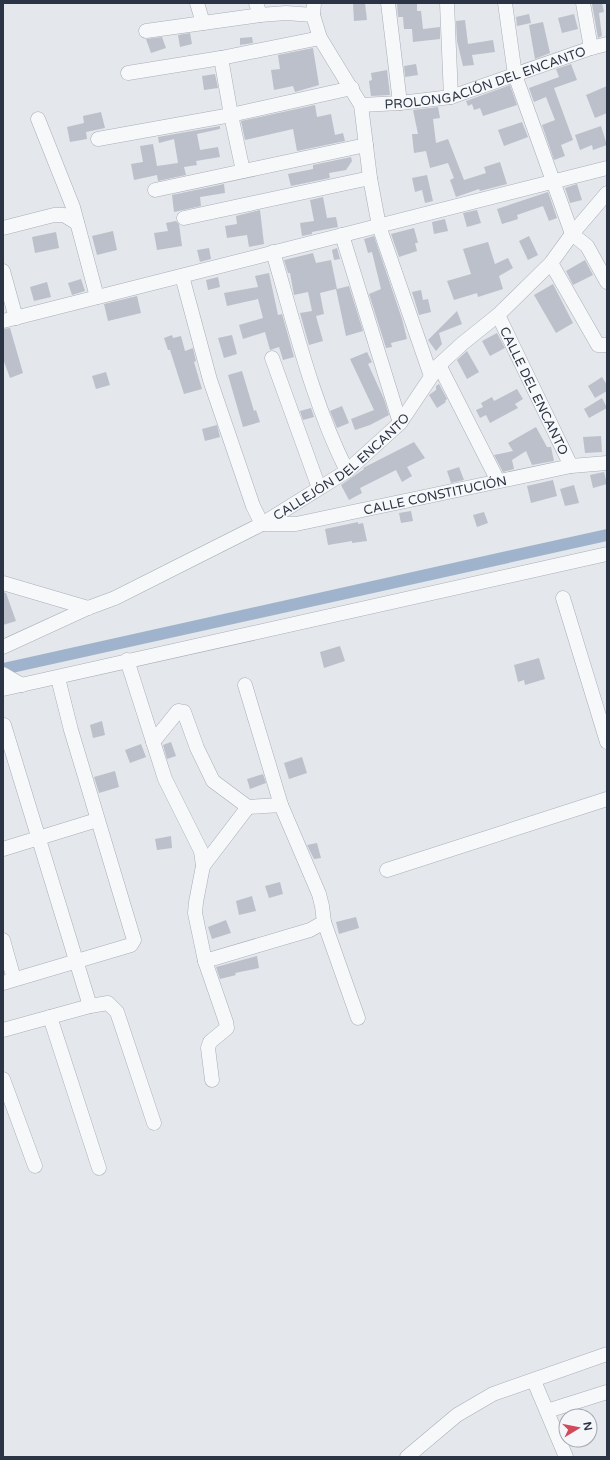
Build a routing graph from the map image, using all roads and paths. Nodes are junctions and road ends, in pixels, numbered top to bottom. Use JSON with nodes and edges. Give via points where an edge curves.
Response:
{"nodes":[{"id":1,"x":197,"y":3,"type":"edge"},
{"id":2,"x":388,"y":3,"type":"edge"},
{"id":3,"x":447,"y":3,"type":"edge"},
{"id":4,"x":506,"y":3,"type":"edge"},
{"id":5,"x":583,"y":3,"type":"edge"},
{"id":6,"x":258,"y":9,"type":"edge"},
{"id":7,"x":313,"y":9,"type":"edge"},
{"id":8,"x":203,"y":23,"type":"junction"},
{"id":9,"x":146,"y":31,"type":"dead end"},
{"id":10,"x":320,"y":38,"type":"junction"},
{"id":11,"x":607,"y":44,"type":"edge"},
{"id":12,"x":591,"y":48,"type":"junction"},
{"id":13,"x":221,"y":58,"type":"junction"},
{"id":14,"x":128,"y":73,"type":"dead end"},
{"id":15,"x":515,"y":75,"type":"junction"},
{"id":16,"x":352,"y":88,"type":"junction"},
{"id":17,"x":452,"y":97,"type":"junction"},
{"id":18,"x":400,"y":103,"type":"junction"},
{"id":19,"x":362,"y":105,"type":"junction"},
{"id":20,"x":231,"y":115,"type":"junction"},
{"id":21,"x":38,"y":119,"type":"dead end"},
{"id":22,"x":98,"y":139,"type":"dead end"},
{"id":23,"x":366,"y":145,"type":"junction"},
{"id":24,"x":607,"y":168,"type":"edge"},
{"id":25,"x":243,"y":171,"type":"junction"},
{"id":26,"x":370,"y":178,"type":"junction"},
{"id":27,"x":554,"y":182,"type":"junction"},
{"id":28,"x":155,"y":190,"type":"dead end"},
{"id":29,"x":607,"y":193,"type":"edge"},
{"id":30,"x":184,"y":218,"type":"dead end"},
{"id":31,"x":77,"y":223,"type":"junction"},
{"id":32,"x":379,"y":226,"type":"junction"},
{"id":33,"x":3,"y":228,"type":"edge"},
{"id":34,"x":572,"y":234,"type":"junction"},
{"id":35,"x":342,"y":235,"type":"junction"},
{"id":36,"x":273,"y":252,"type":"junction"},
{"id":37,"x":551,"y":263,"type":"junction"},
{"id":38,"x":3,"y":271,"type":"edge"},
{"id":39,"x":182,"y":276,"type":"junction"},
{"id":40,"x":607,"y":282,"type":"edge"},
{"id":41,"x":97,"y":297,"type":"junction"},
{"id":42,"x":498,"y":315,"type":"junction"},
{"id":43,"x":10,"y":320,"type":"edge"},
{"id":44,"x":607,"y":346,"type":"edge"},
{"id":45,"x":272,"y":358,"type":"dead end"},
{"id":46,"x":435,"y":371,"type":"junction"},
{"id":47,"x":400,"y":423,"type":"junction"},
{"id":48,"x":607,"y":463,"type":"edge"},
{"id":49,"x":571,"y":466,"type":"junction"},
{"id":50,"x":347,"y":471,"type":"junction"},
{"id":51,"x":498,"y":481,"type":"junction"},
{"id":52,"x":319,"y":488,"type":"junction"},
{"id":53,"x":262,"y":524,"type":"junction"},
{"id":54,"x":607,"y":554,"type":"edge"},
{"id":55,"x":3,"y":583,"type":"edge"},
{"id":56,"x":563,"y":598,"type":"dead end"},
{"id":57,"x":88,"y":608,"type":"junction"},
{"id":58,"x":3,"y":647,"type":"edge"},
{"id":59,"x":127,"y":660,"type":"junction"},
{"id":60,"x":58,"y":678,"type":"junction"},
{"id":61,"x":10,"y":682,"type":"edge"},
{"id":62,"x":245,"y":685,"type":"dead end"},
{"id":63,"x":4,"y":725,"type":"dead end"},
{"id":64,"x":153,"y":742,"type":"junction"},
{"id":65,"x":607,"y":742,"type":"edge"},
{"id":66,"x":607,"y":799,"type":"edge"},
{"id":67,"x":281,"y":805,"type":"junction"},
{"id":68,"x":248,"y":807,"type":"junction"},
{"id":69,"x":97,"y":820,"type":"junction"},
{"id":70,"x":38,"y":837,"type":"junction"},
{"id":71,"x":3,"y":850,"type":"edge"},
{"id":72,"x":203,"y":866,"type":"junction"},
{"id":73,"x":387,"y":870,"type":"dead end"},
{"id":74,"x":324,"y":922,"type":"junction"},
{"id":75,"x":3,"y":940,"type":"edge"},
{"id":76,"x":77,"y":960,"type":"junction"},
{"id":77,"x":205,"y":961,"type":"junction"},
{"id":78,"x":8,"y":981,"type":"edge"},
{"id":79,"x":90,"y":1006,"type":"junction"},
{"id":80,"x":50,"y":1017,"type":"junction"},
{"id":81,"x":358,"y":1018,"type":"dead end"},
{"id":82,"x":3,"y":1030,"type":"edge"},
{"id":83,"x":3,"y":1079,"type":"edge"},
{"id":84,"x":212,"y":1080,"type":"dead end"},
{"id":85,"x":154,"y":1123,"type":"dead end"},
{"id":86,"x":35,"y":1166,"type":"dead end"},
{"id":87,"x":100,"y":1168,"type":"dead end"},
{"id":88,"x":607,"y":1354,"type":"edge"},
{"id":89,"x":534,"y":1380,"type":"junction"},
{"id":90,"x":607,"y":1392,"type":"edge"},
{"id":91,"x":547,"y":1411,"type":"junction"},
{"id":92,"x":406,"y":1457,"type":"edge"},
{"id":93,"x":566,"y":1457,"type":"edge"}],
"edges":[{"from":1,"to":8,"type":"street"},
{"from":2,"to":18,"type":"street"},
{"from":3,"to":17,"type":"street"},
{"from":4,"to":15,"type":"street"},
{"from":5,"to":12,"type":"street"},
{"from":6,"to":7,"type":"street","via":[[286,13]]},
{"from":6,"to":8,"type":"street"},
{"from":7,"to":10,"type":"street"},
{"from":8,"to":9,"type":"street"},
{"from":10,"to":13,"type":"street"},
{"from":10,"to":16,"type":"street"},
{"from":11,"to":12,"type":"street","name":"PROLONGACIÓN DEL ENCANTO"},
{"from":12,"to":15,"type":"street","name":"PROLONGACIÓN DEL ENCANTO"},
{"from":13,"to":14,"type":"street"},
{"from":13,"to":20,"type":"street"},
{"from":15,"to":17,"type":"street","name":"PROLONGACIÓN DEL ENCANTO"},
{"from":15,"to":27,"type":"street"},
{"from":16,"to":19,"type":"street"},
{"from":16,"to":20,"type":"street"},
{"from":17,"to":18,"type":"street","name":"PROLONGACIÓN DEL ENCANTO"},
{"from":18,"to":19,"type":"street","name":"PROLONGACIÓN DEL ENCANTO"},
{"from":19,"to":23,"type":"street"},
{"from":20,"to":22,"type":"street"},
{"from":20,"to":25,"type":"street"},
{"from":21,"to":31,"type":"street","via":[[67,189]]},
{"from":23,"to":25,"type":"street"},
{"from":23,"to":26,"type":"street"},
{"from":24,"to":27,"type":"street"},
{"from":25,"to":28,"type":"street"},
{"from":26,"to":30,"type":"street"},
{"from":26,"to":32,"type":"street"},
{"from":27,"to":32,"type":"street"},
{"from":27,"to":34,"type":"street"},
{"from":29,"to":34,"type":"street","name":"CALLEJÓN DEL ENCANTO"},
{"from":31,"to":33,"type":"street","via":[[64,215],[54,215]]},
{"from":31,"to":41,"type":"street"},
{"from":32,"to":35,"type":"street"},
{"from":32,"to":46,"type":"street"},
{"from":34,"to":37,"type":"street","name":"CALLEJÓN DEL ENCANTO"},
{"from":34,"to":40,"type":"street","via":[[587,246]]},
{"from":35,"to":36,"type":"street"},
{"from":35,"to":47,"type":"street"},
{"from":36,"to":39,"type":"street"},
{"from":36,"to":50,"type":"street","via":[[308,369],[337,452]]},
{"from":37,"to":42,"type":"street","name":"CALLEJÓN DEL ENCANTO"},
{"from":37,"to":44,"type":"street","via":[[598,345]]},
{"from":38,"to":43,"type":"street"},
{"from":39,"to":41,"type":"street"},
{"from":39,"to":53,"type":"street","via":[[210,380],[253,506]]},
{"from":41,"to":43,"type":"street"},
{"from":42,"to":46,"type":"street","name":"CALLEJÓN DEL ENCANTO","via":[[463,343]]},
{"from":42,"to":49,"type":"street","name":"CALLE DEL ENCANTO"},
{"from":45,"to":52,"type":"street"},
{"from":46,"to":47,"type":"street","name":"CALLEJÓN DEL ENCANTO"},
{"from":46,"to":51,"type":"street"},
{"from":47,"to":50,"type":"street","name":"CALLEJÓN DEL ENCANTO"},
{"from":48,"to":49,"type":"street","name":"CALLE CONSTITUCIÓN"},
{"from":49,"to":51,"type":"street","name":"CALLE CONSTITUCIÓN"},
{"from":50,"to":52,"type":"street","name":"CALLEJÓN DEL ENCANTO"},
{"from":51,"to":53,"type":"street","name":"CALLE CONSTITUCIÓN","via":[[296,524]]},
{"from":52,"to":53,"type":"street","name":"CALLEJÓN DEL ENCANTO"},
{"from":53,"to":57,"type":"street","name":"CALLEJÓN DEL ENCANTO","via":[[115,598]]},
{"from":54,"to":59,"type":"street"},
{"from":55,"to":57,"type":"street"},
{"from":56,"to":65,"type":"street"},
{"from":57,"to":58,"type":"street","name":"CALLEJÓN DEL ENCANTO"},
{"from":59,"to":60,"type":"street"},
{"from":59,"to":64,"type":"street"},
{"from":60,"to":61,"type":"street"},
{"from":60,"to":69,"type":"street"},
{"from":62,"to":67,"type":"street"},
{"from":63,"to":70,"type":"street"},
{"from":64,"to":68,"type":"street","via":[[178,711],[184,712],[213,781]]},
{"from":64,"to":72,"type":"street","via":[[165,779],[200,851]]},
{"from":66,"to":73,"type":"street"},
{"from":67,"to":68,"type":"street"},
{"from":67,"to":74,"type":"street","via":[[319,894]]},
{"from":68,"to":72,"type":"street"},
{"from":69,"to":70,"type":"street"},
{"from":69,"to":76,"type":"street","via":[[134,940],[131,945]]},
{"from":70,"to":71,"type":"street"},
{"from":70,"to":76,"type":"street"},
{"from":72,"to":77,"type":"street","via":[[196,913]]},
{"from":74,"to":77,"type":"street","via":[[310,930]]},
{"from":74,"to":81,"type":"street"},
{"from":75,"to":78,"type":"street"},
{"from":76,"to":78,"type":"street"},
{"from":76,"to":79,"type":"street"},
{"from":77,"to":84,"type":"street","via":[[226,1022],[226,1028],[210,1042],[208,1048]]},
{"from":79,"to":80,"type":"street"},
{"from":79,"to":85,"type":"street","via":[[108,1003],[117,1012]]},
{"from":80,"to":82,"type":"street"},
{"from":80,"to":87,"type":"street"},
{"from":83,"to":86,"type":"street"},
{"from":88,"to":89,"type":"street"},
{"from":89,"to":91,"type":"street"},
{"from":89,"to":92,"type":"street","via":[[493,1394],[457,1415]]},
{"from":90,"to":91,"type":"street"},
{"from":91,"to":93,"type":"street"}]}
